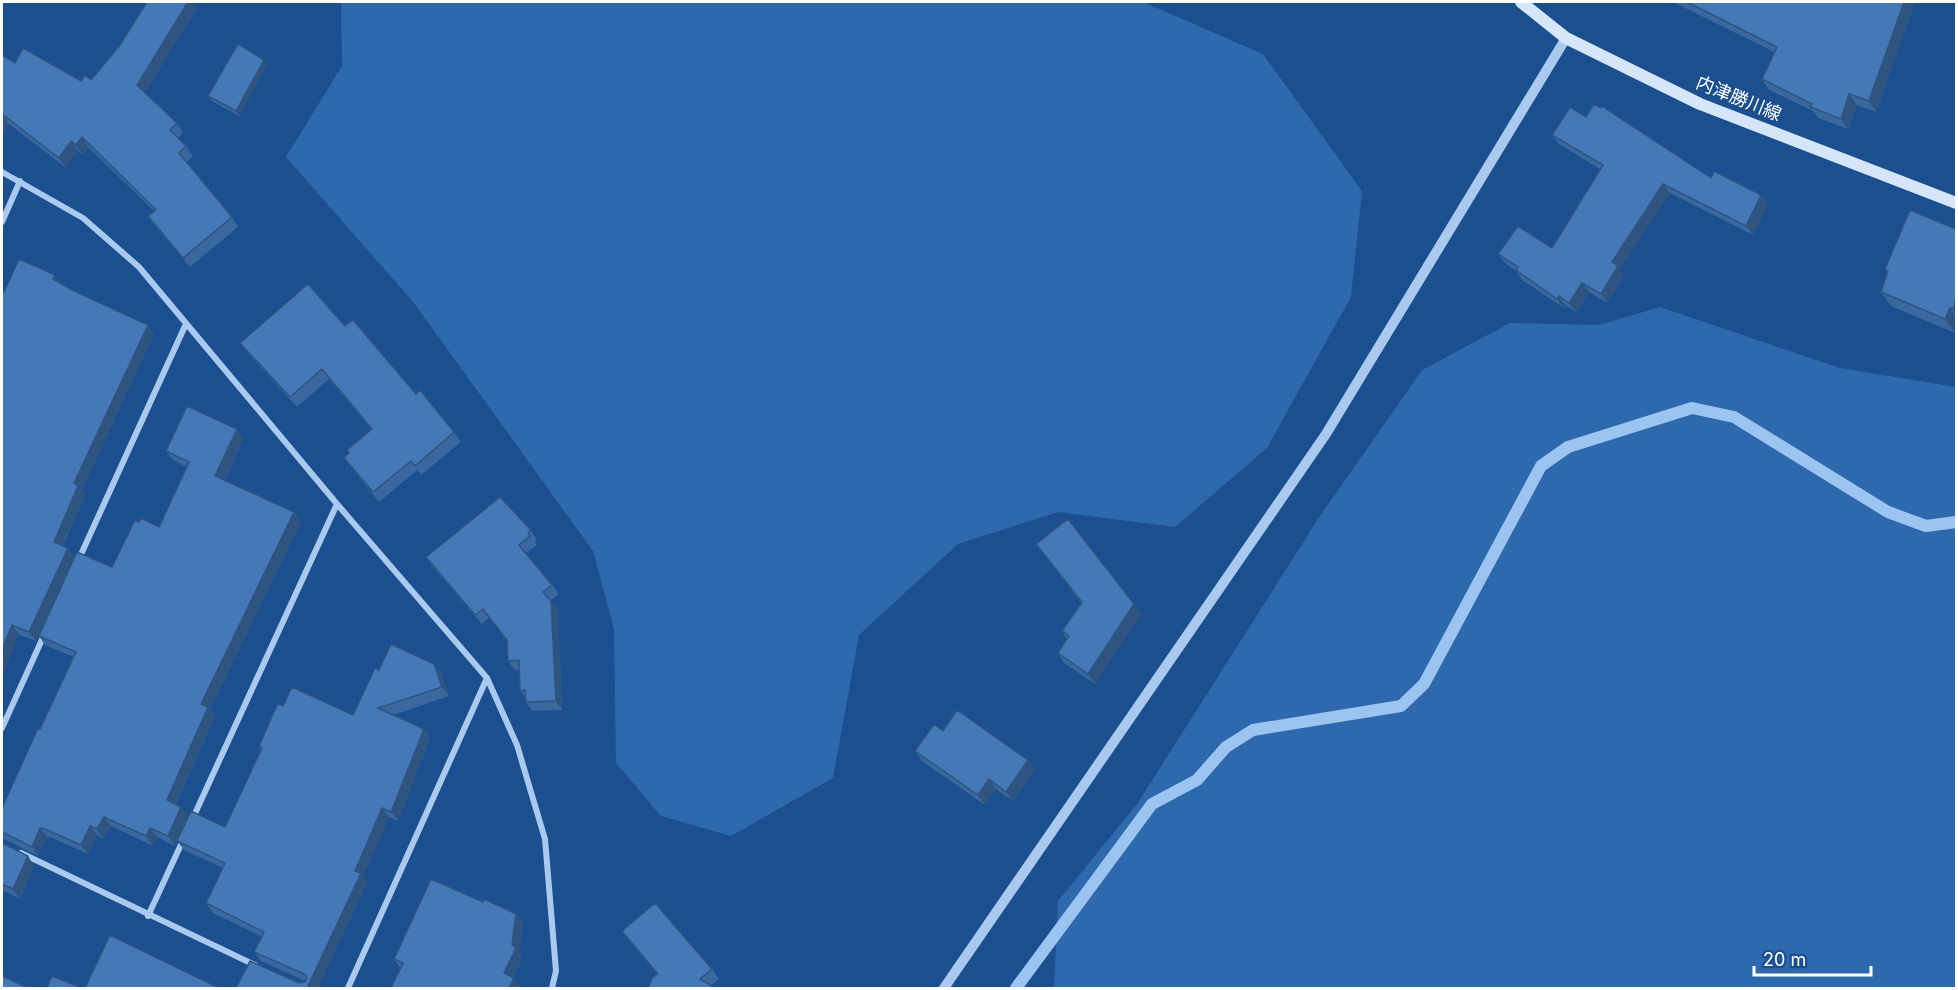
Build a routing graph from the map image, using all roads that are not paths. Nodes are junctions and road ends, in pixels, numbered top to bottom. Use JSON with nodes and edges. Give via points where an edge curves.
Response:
{"nodes":[{"id":1,"x":1521,"y":2,"type":"edge"},
{"id":2,"x":1566,"y":38,"type":"junction"},
{"id":3,"x":2,"y":172,"type":"edge"},
{"id":4,"x":20,"y":181,"type":"junction"},
{"id":5,"x":1956,"y":203,"type":"edge"},
{"id":6,"x":2,"y":222,"type":"edge"},
{"id":7,"x":185,"y":326,"type":"junction"},
{"id":8,"x":337,"y":504,"type":"junction"},
{"id":9,"x":76,"y":565,"type":"edge"},
{"id":10,"x":46,"y":630,"type":"edge"},
{"id":11,"x":487,"y":678,"type":"junction"},
{"id":12,"x":2,"y":728,"type":"edge"},
{"id":13,"x":12,"y":849,"type":"edge"},
{"id":14,"x":148,"y":916,"type":"junction"},
{"id":15,"x":265,"y":969,"type":"edge"},
{"id":16,"x":348,"y":988,"type":"edge"},
{"id":17,"x":552,"y":988,"type":"edge"},
{"id":18,"x":944,"y":988,"type":"edge"}],
"edges":[{"from":1,"to":2,"type":"main road","name":"内津勝川線"},
{"from":2,"to":5,"type":"main road","name":"内津勝川線","via":[[1700,104]]},
{"from":2,"to":18,"type":"street","via":[[1326,434]]},
{"from":3,"to":4,"type":"street"},
{"from":4,"to":6,"type":"street"},
{"from":4,"to":7,"type":"street","via":[[83,218],[139,267]]},
{"from":7,"to":8,"type":"street"},
{"from":7,"to":9,"type":"street"},
{"from":8,"to":11,"type":"street"},
{"from":8,"to":14,"type":"street"},
{"from":10,"to":12,"type":"street"},
{"from":11,"to":16,"type":"street"},
{"from":11,"to":17,"type":"street","via":[[517,745],[545,839],[556,971]]},
{"from":13,"to":14,"type":"street"},
{"from":14,"to":15,"type":"street"}]}
